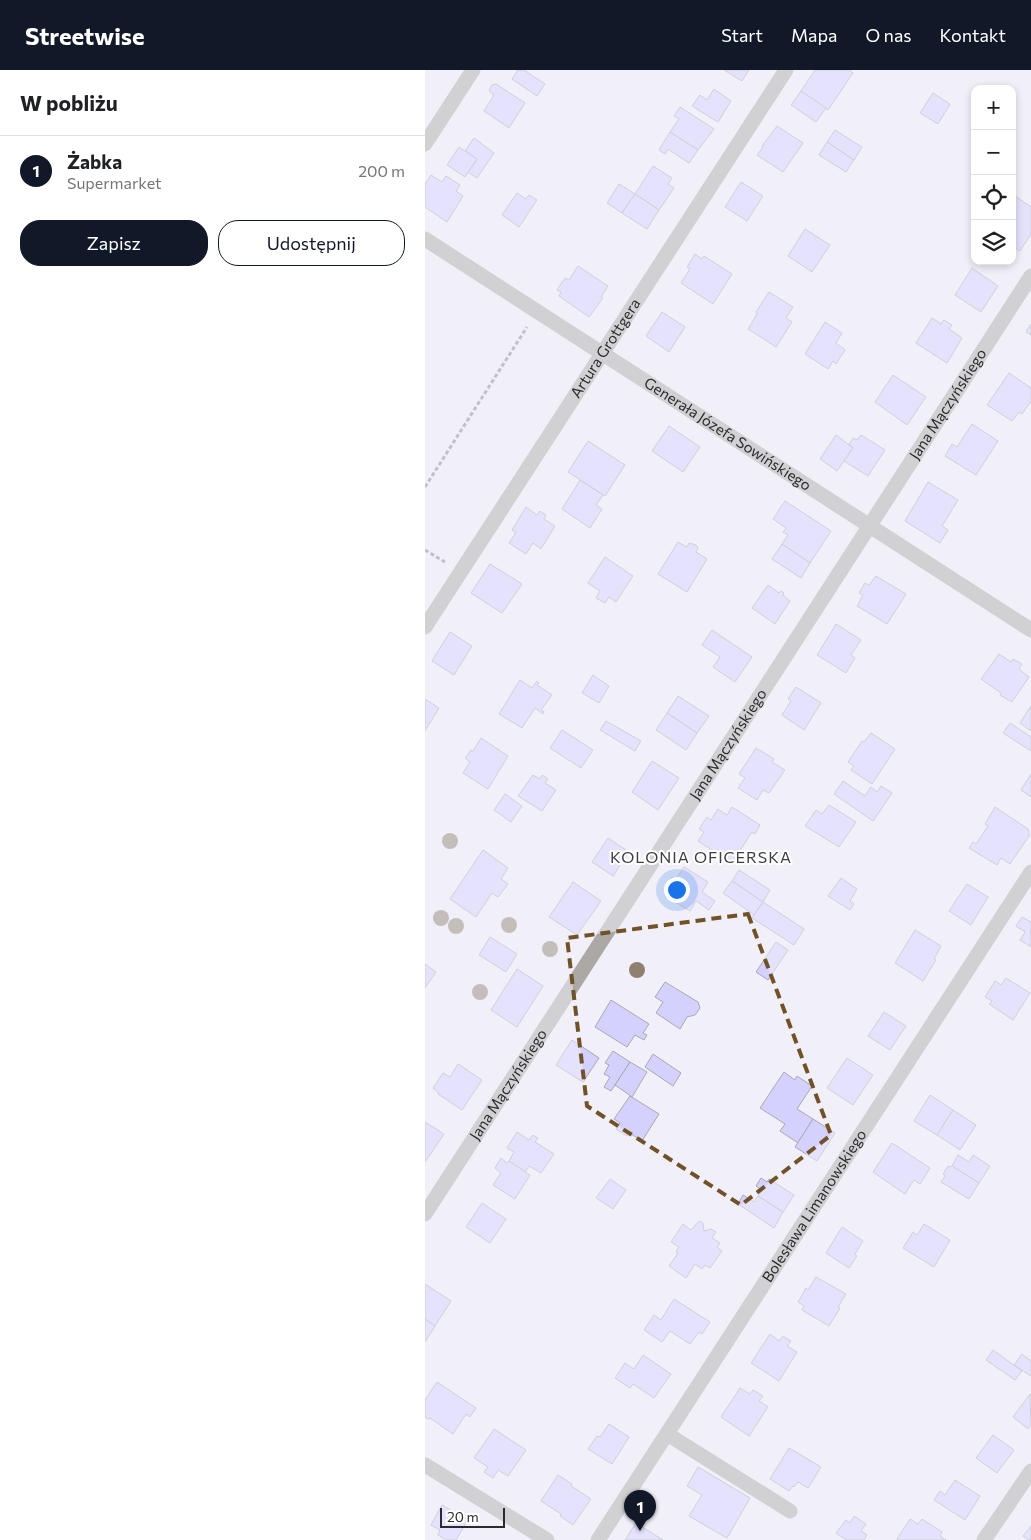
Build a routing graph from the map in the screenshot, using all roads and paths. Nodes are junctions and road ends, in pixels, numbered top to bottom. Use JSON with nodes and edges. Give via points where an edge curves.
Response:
{"nodes":[{"id":1,"x":473,"y":70,"type":"edge"},
{"id":2,"x":785,"y":70,"type":"edge"},
{"id":3,"x":425,"y":144,"type":"edge"},
{"id":4,"x":425,"y":239,"type":"edge"},
{"id":5,"x":1031,"y":276,"type":"edge"},
{"id":6,"x":537,"y":312,"type":"junction"},
{"id":7,"x":602,"y":354,"type":"junction"},
{"id":8,"x":425,"y":486,"type":"edge"},
{"id":9,"x":870,"y":526,"type":"junction"},
{"id":10,"x":425,"y":550,"type":"edge"},
{"id":11,"x":445,"y":562,"type":"dead end"},
{"id":12,"x":425,"y":626,"type":"edge"},
{"id":13,"x":1031,"y":630,"type":"edge"},
{"id":14,"x":1031,"y":872,"type":"edge"},
{"id":15,"x":425,"y":1214,"type":"edge"},
{"id":16,"x":667,"y":1434,"type":"junction"},
{"id":17,"x":425,"y":1465,"type":"edge"},
{"id":18,"x":1031,"y":1471,"type":"edge"},
{"id":19,"x":790,"y":1511,"type":"dead end"},
{"id":20,"x":547,"y":1540,"type":"edge"},
{"id":21,"x":597,"y":1540,"type":"edge"},
{"id":22,"x":984,"y":1540,"type":"edge"}],
"edges":[{"from":1,"to":3,"type":"street"},
{"from":2,"to":7,"type":"street","name":"Artura Grottgera"},
{"from":4,"to":6,"type":"street","name":"Generała Józefa Sowińskiego"},
{"from":5,"to":9,"type":"street","name":"Jana Mączyńskiego"},
{"from":6,"to":7,"type":"street","name":"Generała Józefa Sowińskiego"},
{"from":6,"to":8,"type":"path"},
{"from":7,"to":9,"type":"street","name":"Generała Józefa Sowińskiego"},
{"from":7,"to":12,"type":"street","name":"Artura Grottgera"},
{"from":9,"to":13,"type":"street","name":"Generała Józefa Sowińskiego"},
{"from":9,"to":15,"type":"street","name":"Jana Mączyńskiego"},
{"from":10,"to":11,"type":"path"},
{"from":14,"to":16,"type":"street","name":"Bolesława Limanowskiego"},
{"from":16,"to":19,"type":"street"},
{"from":16,"to":21,"type":"street","name":"Bolesława Limanowskiego"},
{"from":17,"to":20,"type":"street"},
{"from":18,"to":22,"type":"street"}]}
